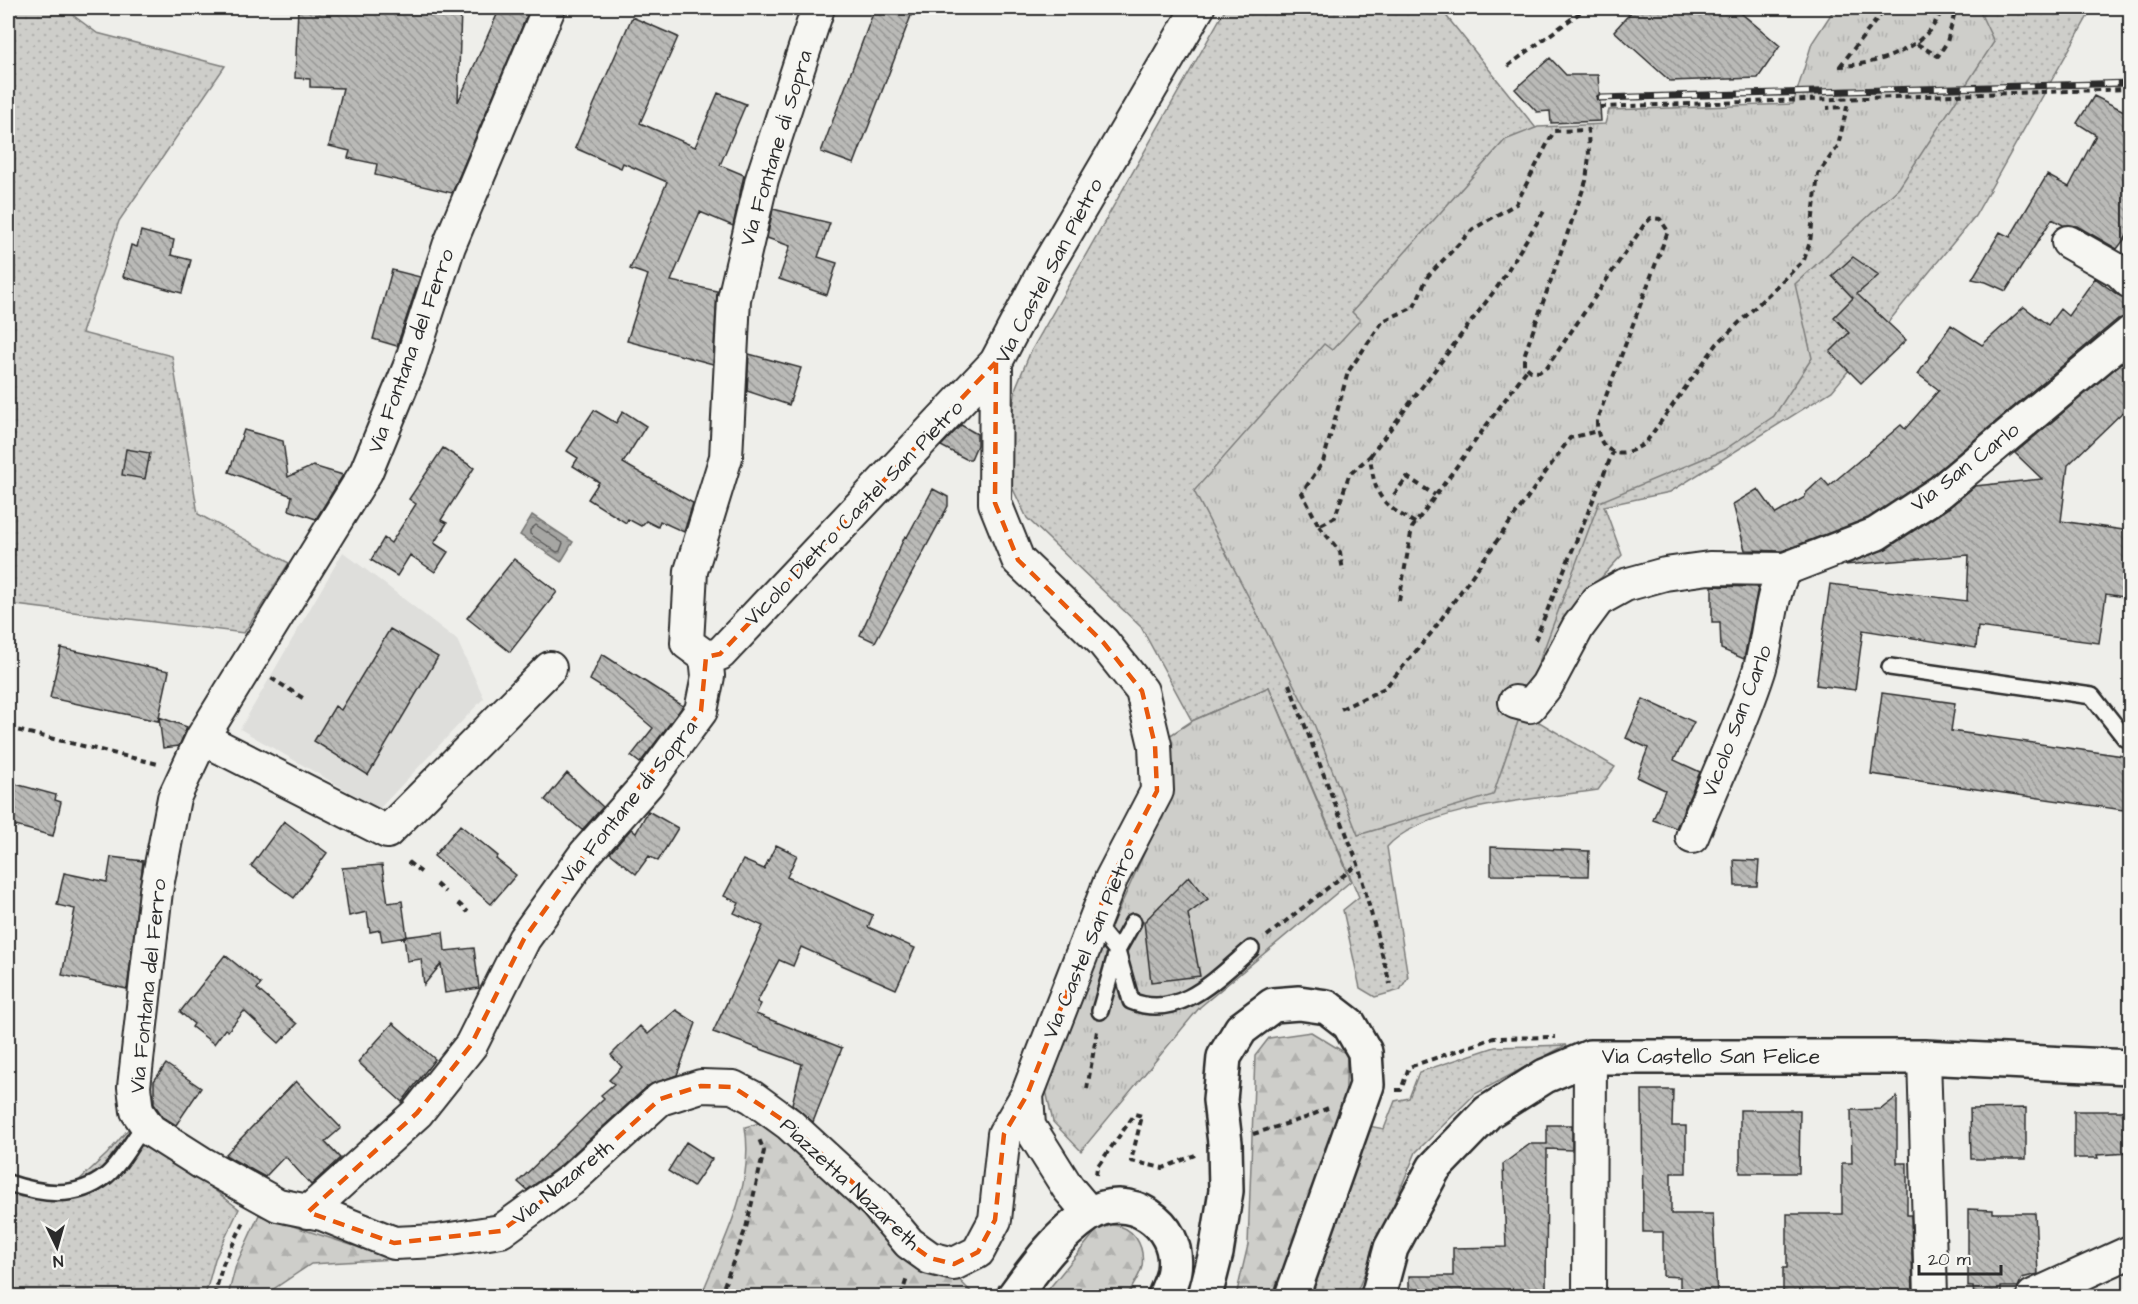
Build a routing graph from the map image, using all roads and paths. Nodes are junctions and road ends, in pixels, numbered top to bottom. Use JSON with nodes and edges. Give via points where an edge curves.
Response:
{"nodes":[{"id":1,"x":549,"y":8,"type":"edge"},
{"id":2,"x":818,"y":8,"type":"edge"},
{"id":3,"x":1198,"y":8,"type":"edge"},
{"id":4,"x":1586,"y":8,"type":"edge"},
{"id":5,"x":1886,"y":8,"type":"edge"},
{"id":6,"x":1942,"y":8,"type":"edge"},
{"id":7,"x":1956,"y":8,"type":"edge"},
{"id":8,"x":1917,"y":44,"type":"junction"},
{"id":9,"x":1508,"y":66,"type":"dead end"},
{"id":10,"x":2130,"y":88,"type":"edge"},
{"id":11,"x":1600,"y":107,"type":"dead end"},
{"id":12,"x":1827,"y":108,"type":"dead end"},
{"id":13,"x":1546,"y":208,"type":"dead end"},
{"id":14,"x":2068,"y":242,"type":"dead end"},
{"id":15,"x":2130,"y":282,"type":"edge"},
{"id":16,"x":2130,"y":333,"type":"edge"},
{"id":17,"x":996,"y":362,"type":"junction"},
{"id":18,"x":1528,"y":368,"type":"junction"},
{"id":19,"x":1597,"y":431,"type":"junction"},
{"id":20,"x":1613,"y":452,"type":"junction"},
{"id":21,"x":1370,"y":456,"type":"junction"},
{"id":22,"x":1394,"y":495,"type":"dead end"},
{"id":23,"x":1436,"y":495,"type":"junction"},
{"id":24,"x":1415,"y":523,"type":"junction"},
{"id":25,"x":1319,"y":526,"type":"junction"},
{"id":26,"x":1785,"y":569,"type":"junction"},
{"id":27,"x":1343,"y":571,"type":"dead end"},
{"id":28,"x":1399,"y":601,"type":"dead end"},
{"id":29,"x":1530,"y":651,"type":"dead end"},
{"id":30,"x":706,"y":657,"type":"junction"},
{"id":31,"x":1890,"y":667,"type":"dead end"},
{"id":32,"x":550,"y":668,"type":"dead end"},
{"id":33,"x":278,"y":682,"type":"dead end"},
{"id":34,"x":1289,"y":684,"type":"dead end"},
{"id":35,"x":306,"y":700,"type":"dead end"},
{"id":36,"x":1515,"y":702,"type":"dead end"},
{"id":37,"x":1341,"y":709,"type":"dead end"},
{"id":38,"x":8,"y":728,"type":"edge"},
{"id":39,"x":201,"y":738,"type":"junction"},
{"id":40,"x":2130,"y":740,"type":"edge"},
{"id":41,"x":187,"y":771,"type":"junction"},
{"id":42,"x":1692,"y":837,"type":"dead end"},
{"id":43,"x":408,"y":862,"type":"dead end"},
{"id":44,"x":1358,"y":864,"type":"junction"},
{"id":45,"x":422,"y":873,"type":"dead end"},
{"id":46,"x":436,"y":884,"type":"dead end"},
{"id":47,"x":445,"y":892,"type":"dead end"},
{"id":48,"x":458,"y":903,"type":"dead end"},
{"id":49,"x":468,"y":912,"type":"dead end"},
{"id":50,"x":1134,"y":922,"type":"dead end"},
{"id":51,"x":1094,"y":923,"type":"junction"},
{"id":52,"x":1251,"y":949,"type":"joint"},
{"id":53,"x":1117,"y":951,"type":"junction"},
{"id":54,"x":1390,"y":984,"type":"dead end"},
{"id":55,"x":1100,"y":1011,"type":"joint"},
{"id":56,"x":1578,"y":1047,"type":"junction"},
{"id":57,"x":1924,"y":1057,"type":"junction"},
{"id":58,"x":1408,"y":1067,"type":"dead end"},
{"id":59,"x":2130,"y":1067,"type":"edge"},
{"id":60,"x":701,"y":1086,"type":"joint"},
{"id":61,"x":1088,"y":1089,"type":"dead end"},
{"id":62,"x":1027,"y":1095,"type":"junction"},
{"id":63,"x":1332,"y":1105,"type":"dead end"},
{"id":64,"x":146,"y":1124,"type":"junction"},
{"id":65,"x":755,"y":1131,"type":"dead end"},
{"id":66,"x":1226,"y":1143,"type":"junction"},
{"id":67,"x":1162,"y":1168,"type":"dead end"},
{"id":68,"x":8,"y":1183,"type":"edge"},
{"id":69,"x":257,"y":1194,"type":"junction"},
{"id":70,"x":308,"y":1212,"type":"junction"},
{"id":71,"x":1090,"y":1214,"type":"junction"},
{"id":72,"x":2130,"y":1252,"type":"edge"},
{"id":73,"x":214,"y":1296,"type":"edge"},
{"id":74,"x":720,"y":1296,"type":"edge"},
{"id":75,"x":1014,"y":1296,"type":"edge"},
{"id":76,"x":1165,"y":1296,"type":"edge"},
{"id":77,"x":1205,"y":1296,"type":"edge"},
{"id":78,"x":1292,"y":1296,"type":"edge"},
{"id":79,"x":1378,"y":1296,"type":"edge"},
{"id":80,"x":1589,"y":1296,"type":"edge"},
{"id":81,"x":1931,"y":1296,"type":"edge"},
{"id":82,"x":2033,"y":1296,"type":"edge"}],
"edges":[{"from":1,"to":39,"type":"street","name":"Via Fontana del Ferro","via":[[449,246],[409,368],[366,472]]},
{"from":2,"to":30,"type":"street","name":"Via Fontane di Sopra","via":[[762,179],[734,299],[726,457],[691,571],[687,643]]},
{"from":3,"to":17,"type":"street","name":"Via Castel San Pietro"},
{"from":4,"to":9,"type":"path"},
{"from":5,"to":8,"type":"path","via":[[1839,66],[1860,66]]},
{"from":6,"to":8,"type":"path"},
{"from":7,"to":8,"type":"path","via":[[1947,42],[1938,56]]},
{"from":10,"to":11,"type":"path"},
{"from":12,"to":20,"type":"path","via":[[1847,107],[1838,147],[1818,174],[1810,242],[1804,260],[1717,344],[1646,442],[1632,452]]},
{"from":13,"to":21,"type":"path","via":[[1498,286]]},
{"from":14,"to":15,"type":"street","via":[[2119,271]]},
{"from":16,"to":26,"type":"street","name":"Via San Carlo","via":[[1940,492],[1876,534]]},
{"from":17,"to":30,"type":"street","name":"Vicolo Dietro Castel San Pietro","via":[[720,654]]},
{"from":17,"to":51,"type":"street","name":"Via Castel San Pietro","via":[[995,503],[1018,560],[1103,642],[1142,691],[1155,745],[1156,791],[1111,879]]},
{"from":18,"to":19,"type":"path","via":[[1539,372],[1547,367],[1644,225],[1652,218],[1666,223],[1666,242],[1597,420]]},
{"from":18,"to":23,"type":"path"},
{"from":18,"to":25,"type":"path","via":[[1524,356],[1586,182],[1588,130],[1554,131],[1516,204],[1473,229],[1428,276],[1414,307],[1383,321],[1348,372],[1323,462],[1302,493]]},
{"from":19,"to":20,"type":"path","via":[[1600,440]]},
{"from":19,"to":37,"type":"path","via":[[1570,438],[1432,632],[1385,688]]},
{"from":20,"to":29,"type":"path"},
{"from":21,"to":24,"type":"path","via":[[1374,489],[1394,511]]},
{"from":21,"to":25,"type":"path","via":[[1348,475],[1335,517]]},
{"from":22,"to":23,"type":"path","via":[[1407,477]]},
{"from":23,"to":24,"type":"path"},
{"from":24,"to":28,"type":"path"},
{"from":25,"to":27,"type":"path","via":[[1340,552]]},
{"from":26,"to":36,"type":"street","name":"Via San Carlo","via":[[1709,568],[1624,585],[1598,600],[1530,706]]},
{"from":26,"to":42,"type":"street","name":"Vicolo San Carlo","via":[[1779,579],[1759,672]]},
{"from":30,"to":70,"type":"street","name":"Via Fontane di Sopra","via":[[708,675],[701,711],[647,784],[585,854],[524,939],[471,1046],[417,1113]]},
{"from":31,"to":40,"type":"lane","via":[[2092,696]]},
{"from":32,"to":39,"type":"street","via":[[387,832]]},
{"from":33,"to":35,"type":"path"},
{"from":34,"to":44,"type":"path"},
{"from":38,"to":41,"type":"path"},
{"from":39,"to":41,"type":"street","name":"Via Fontana del Ferro"},
{"from":41,"to":64,"type":"street","name":"Via Fontana del Ferro","via":[[174,798],[156,891],[134,1087],[137,1111]]},
{"from":43,"to":45,"type":"path"},
{"from":44,"to":52,"type":"path"},
{"from":44,"to":54,"type":"path"},
{"from":46,"to":47,"type":"path"},
{"from":48,"to":49,"type":"path"},
{"from":50,"to":53,"type":"lane"},
{"from":51,"to":53,"type":"lane"},
{"from":51,"to":62,"type":"street","name":"Via Castel San Pietro"},
{"from":52,"to":53,"type":"lane","via":[[1204,988],[1176,1005],[1148,1008],[1131,1001]]},
{"from":53,"to":55,"type":"lane"},
{"from":55,"to":61,"type":"path"},
{"from":56,"to":57,"type":"street","name":"Via Castello San Felice"},
{"from":56,"to":58,"type":"path","via":[[1494,1038]]},
{"from":56,"to":79,"type":"street","name":"Via Castello San Felice","via":[[1545,1076],[1488,1112],[1434,1168],[1391,1248]]},
{"from":56,"to":80,"type":"street"},
{"from":57,"to":59,"type":"street","name":"Via Castello San Felice"},
{"from":57,"to":81,"type":"street"},
{"from":60,"to":62,"type":"street","name":"Piazzetta Nazareth","via":[[733,1087],[752,1097],[838,1168],[909,1243],[930,1258],[954,1264],[978,1252],[995,1220],[1004,1134]]},
{"from":60,"to":70,"type":"street","name":"Via Nazareth","via":[[660,1099],[571,1180],[501,1231],[394,1244]]},
{"from":62,"to":71,"type":"street","name":"Via Castel San Pietro","via":[[1029,1126],[1068,1188]]},
{"from":63,"to":66,"type":"path","via":[[1305,1118]]},
{"from":64,"to":68,"type":"lane","via":[[106,1176],[70,1194],[36,1193]]},
{"from":64,"to":69,"type":"street","name":"Via Fontana del Ferro","via":[[202,1163]]},
{"from":65,"to":74,"type":"path","via":[[764,1151],[746,1228]]},
{"from":66,"to":77,"type":"street","via":[[1226,1191]]},
{"from":66,"to":78,"type":"street","via":[[1220,1100],[1224,1057],[1241,1029],[1273,1005],[1299,1003],[1327,1007],[1349,1024],[1365,1052],[1367,1085]]},
{"from":67,"to":71,"type":"path","via":[[1131,1161],[1142,1116],[1135,1114],[1097,1167]]},
{"from":69,"to":70,"type":"street","name":"Via Fontana del Ferro","via":[[278,1205]]},
{"from":69,"to":73,"type":"path","via":[[223,1264]]},
{"from":71,"to":75,"type":"street","via":[[1051,1246]]},
{"from":71,"to":76,"type":"street","via":[[1115,1204],[1136,1207],[1153,1216],[1171,1242],[1175,1270]]},
{"from":72,"to":82,"type":"street"}]}
